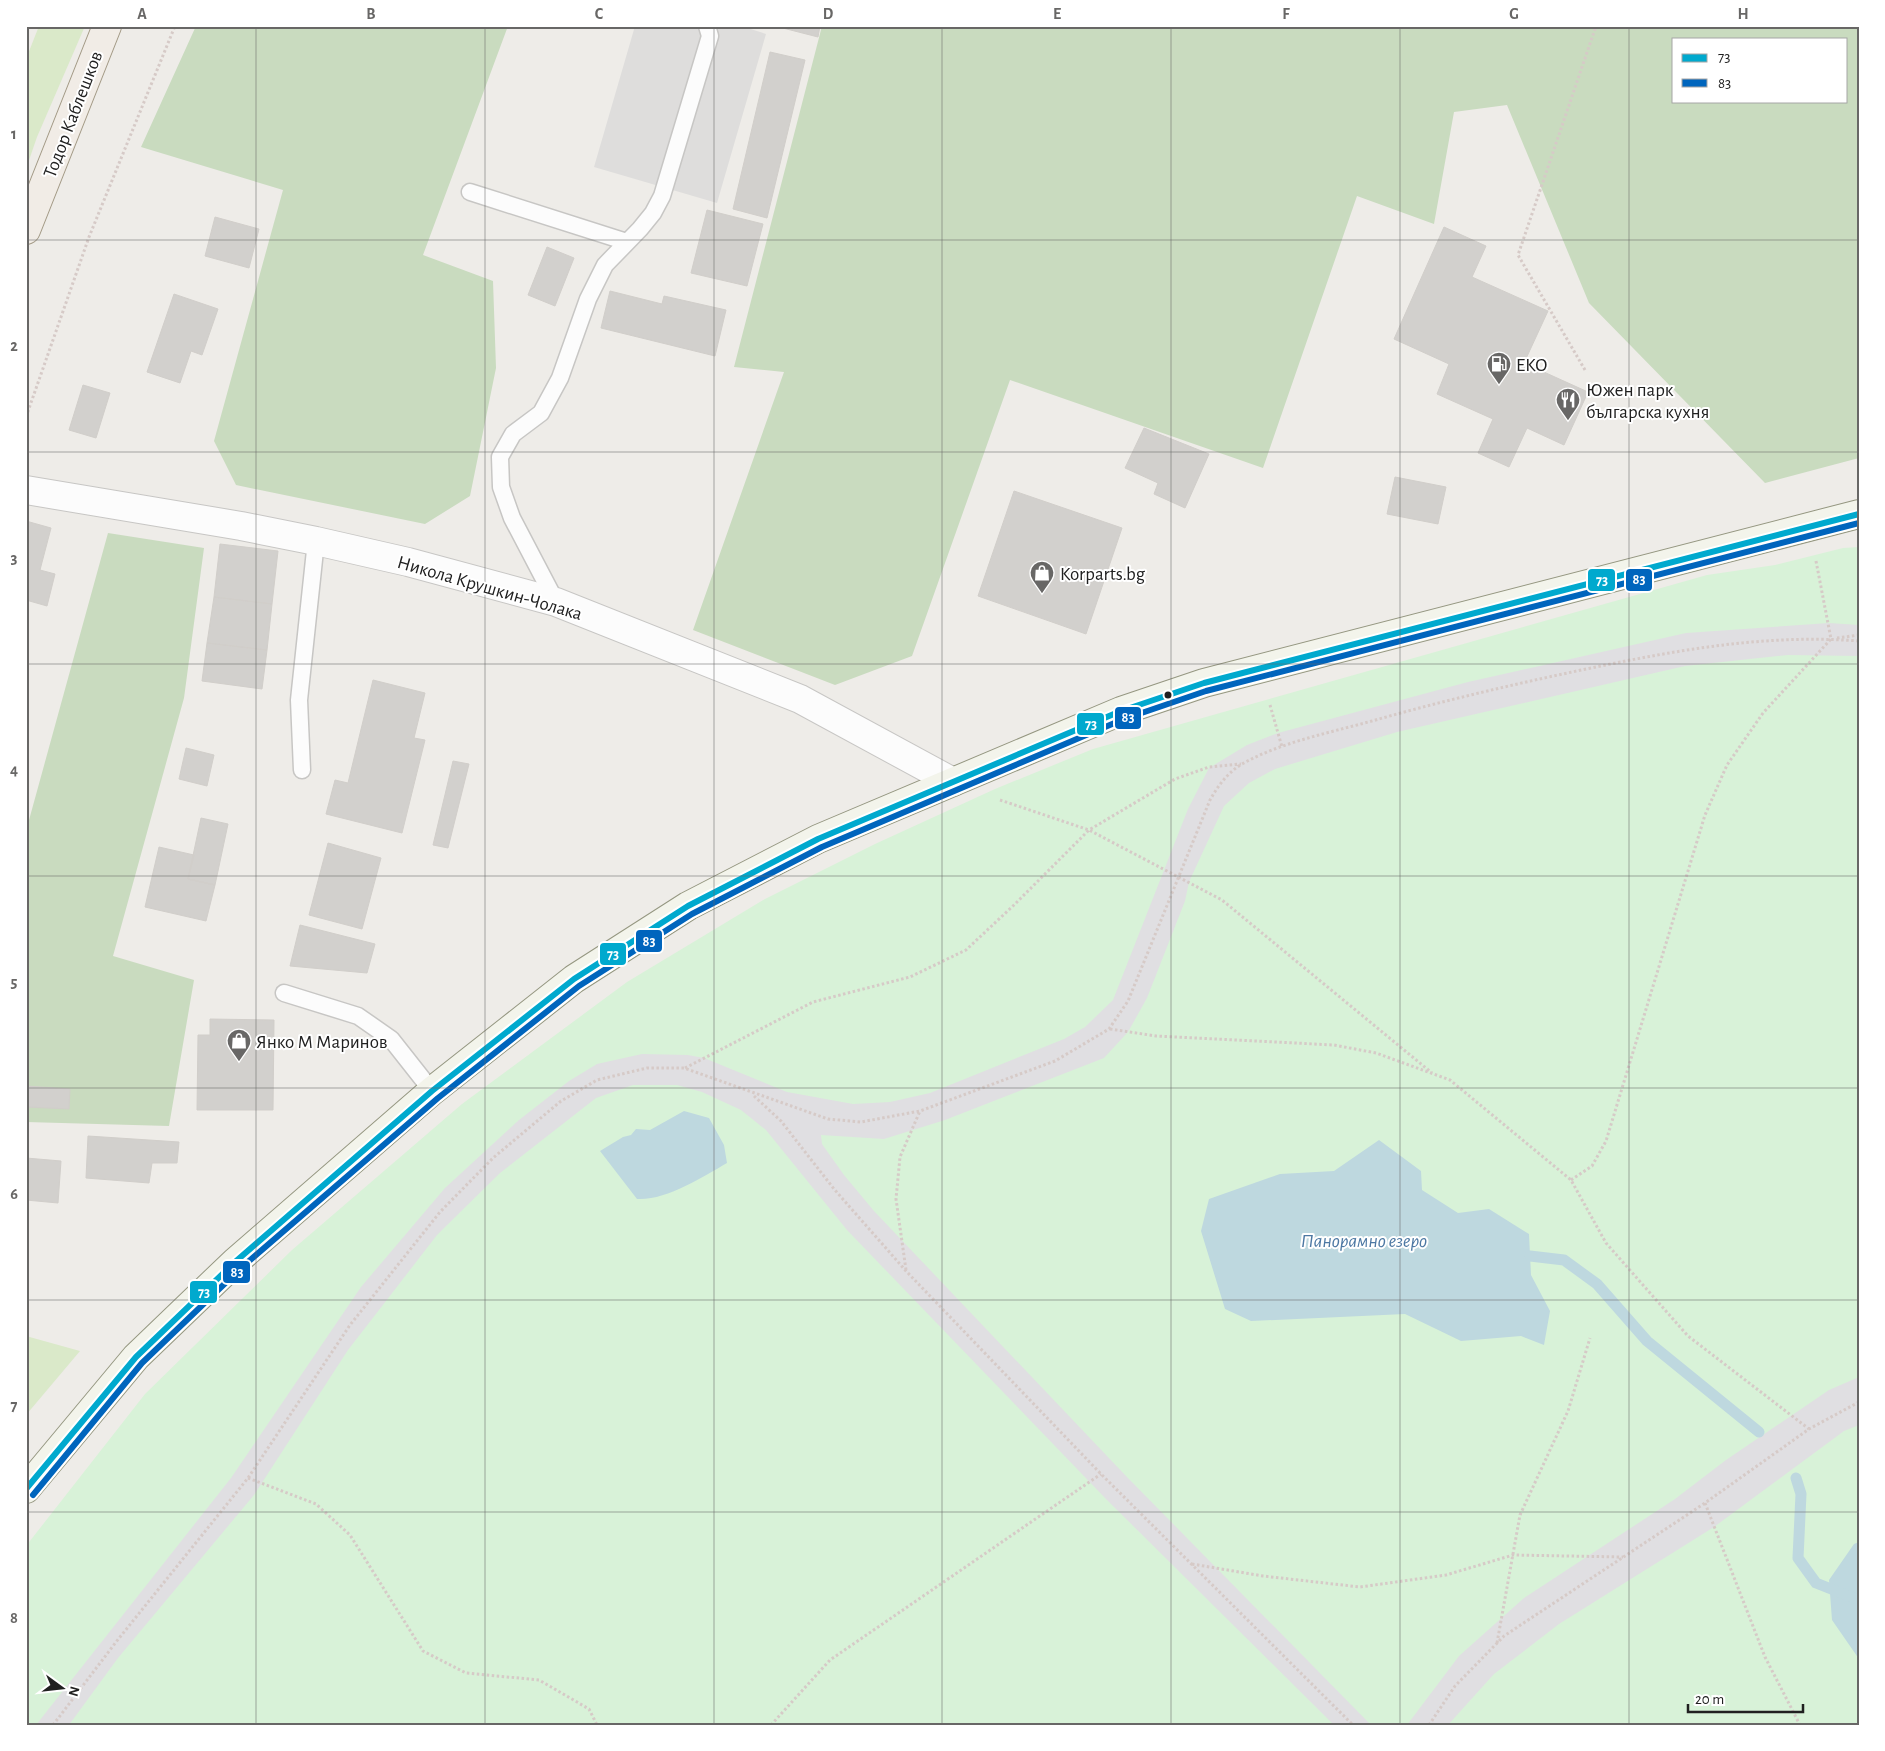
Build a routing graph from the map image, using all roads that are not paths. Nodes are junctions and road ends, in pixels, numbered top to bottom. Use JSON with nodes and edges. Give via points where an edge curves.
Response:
{"nodes":[{"id":1,"x":107,"y":26,"type":"edge"},
{"id":2,"x":707,"y":26,"type":"edge"},
{"id":3,"x":470,"y":192,"type":"dead end"},
{"id":4,"x":26,"y":230,"type":"edge"},
{"id":5,"x":627,"y":242,"type":"junction"},
{"id":6,"x":26,"y":490,"type":"edge"},
{"id":7,"x":1859,"y":514,"type":"edge"},
{"id":8,"x":316,"y":541,"type":"junction"},
{"id":9,"x":556,"y":602,"type":"junction"},
{"id":10,"x":302,"y":770,"type":"dead end"},
{"id":11,"x":953,"y":782,"type":"junction"},
{"id":12,"x":284,"y":993,"type":"dead end"},
{"id":13,"x":432,"y":1091,"type":"junction"},
{"id":14,"x":26,"y":1489,"type":"edge"}],
"edges":[{"from":1,"to":4,"type":"main road","name":"Тодор Каблешков"},
{"from":2,"to":5,"type":"lane","via":[[710,36],[662,196],[653,213]]},
{"from":3,"to":5,"type":"lane"},
{"from":5,"to":9,"type":"lane","via":[[605,265],[588,299],[560,378],[541,413],[513,434],[500,456],[501,487],[512,518]]},
{"from":6,"to":8,"type":"street","name":"Никола Крушкин-Чолака"},
{"from":7,"to":11,"type":"main road","via":[[1204,683],[1121,711]]},
{"from":8,"to":9,"type":"street","name":"Никола Крушкин-Чолака"},
{"from":8,"to":10,"type":"lane","via":[[299,700]]},
{"from":9,"to":11,"type":"street","name":"Никола Крушкин-Чолака","via":[[800,699]]},
{"from":11,"to":13,"type":"main road","via":[[818,839],[688,906],[574,979]]},
{"from":12,"to":13,"type":"lane","via":[[358,1016],[391,1039]]},
{"from":13,"to":14,"type":"main road","via":[[235,1262],[136,1357]]}]}
